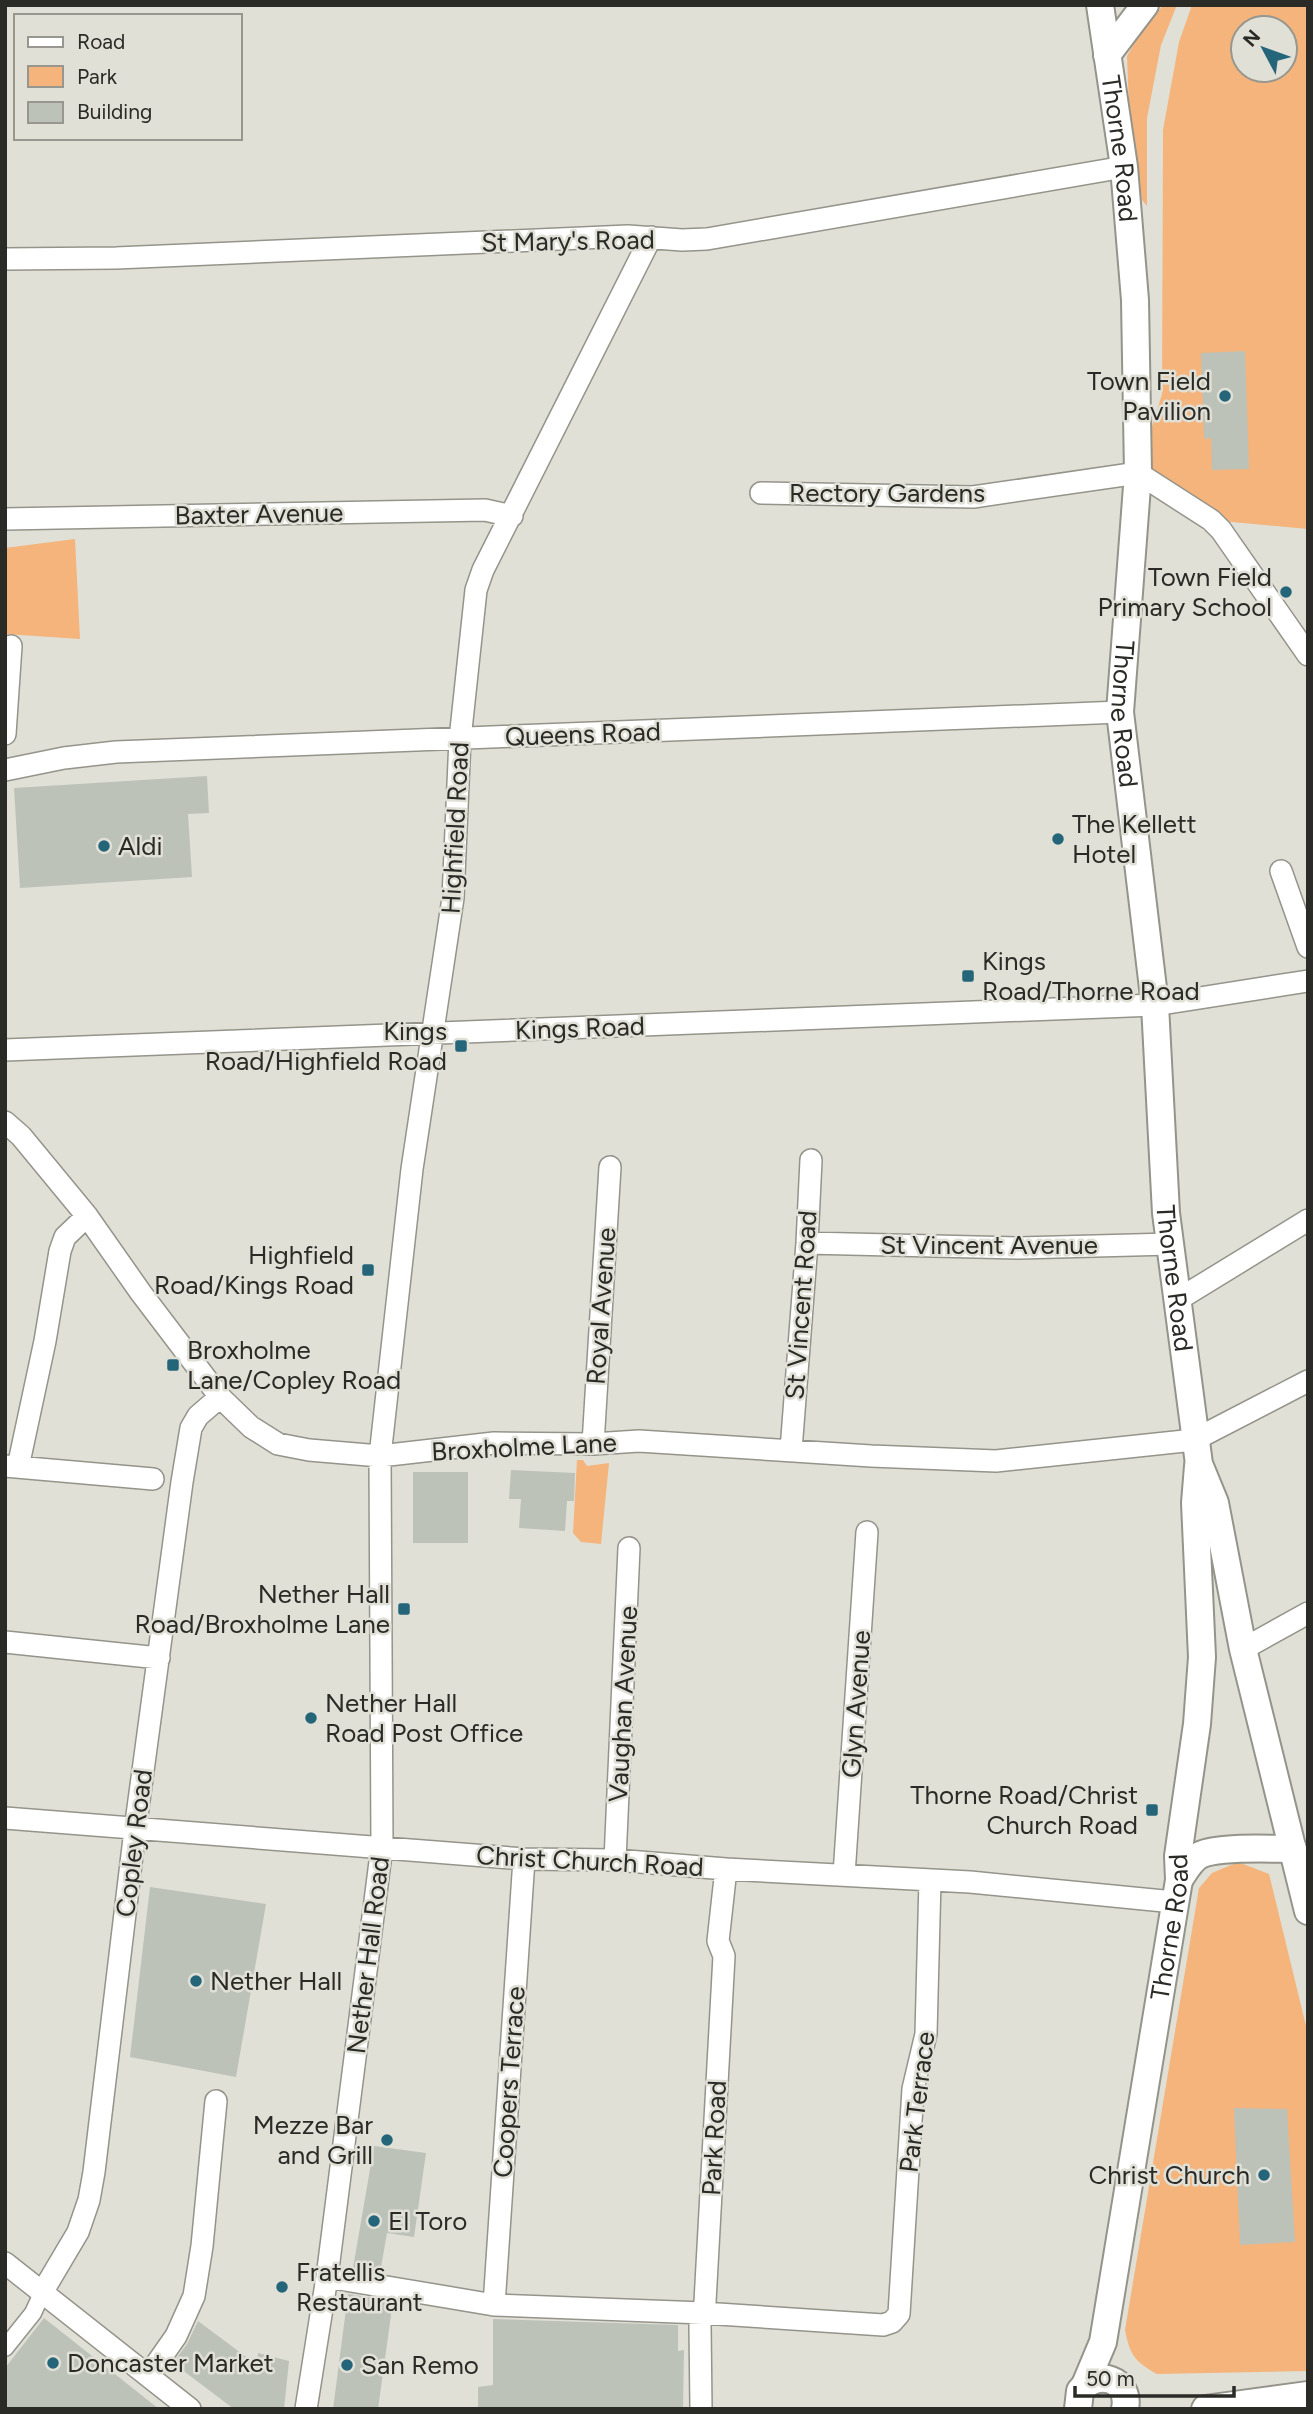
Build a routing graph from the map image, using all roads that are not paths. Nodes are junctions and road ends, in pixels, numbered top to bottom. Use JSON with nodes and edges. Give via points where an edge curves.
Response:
{"nodes":[{"id":1,"x":1100,"y":5,"type":"edge"},
{"id":2,"x":1145,"y":5,"type":"edge"},
{"id":3,"x":1107,"y":55,"type":"junction"},
{"id":4,"x":1124,"y":167,"type":"junction"},
{"id":5,"x":651,"y":237,"type":"junction"},
{"id":6,"x":5,"y":259,"type":"edge"},
{"id":7,"x":1138,"y":473,"type":"junction"},
{"id":8,"x":761,"y":493,"type":"dead end"},
{"id":9,"x":512,"y":516,"type":"junction"},
{"id":10,"x":5,"y":519,"type":"edge"},
{"id":11,"x":11,"y":646,"type":"dead end"},
{"id":12,"x":1308,"y":655,"type":"edge"},
{"id":13,"x":1120,"y":712,"type":"junction"},
{"id":14,"x":5,"y":734,"type":"edge"},
{"id":15,"x":460,"y":739,"type":"junction"},
{"id":16,"x":5,"y":769,"type":"edge"},
{"id":17,"x":1281,"y":871,"type":"dead end"},
{"id":18,"x":1308,"y":947,"type":"edge"},
{"id":19,"x":1308,"y":981,"type":"edge"},
{"id":20,"x":1155,"y":1005,"type":"junction"},
{"id":21,"x":434,"y":1033,"type":"junction"},
{"id":22,"x":5,"y":1050,"type":"edge"},
{"id":23,"x":5,"y":1122,"type":"edge"},
{"id":24,"x":811,"y":1160,"type":"dead end"},
{"id":25,"x":610,"y":1167,"type":"dead end"},
{"id":26,"x":87,"y":1216,"type":"junction"},
{"id":27,"x":1308,"y":1220,"type":"edge"},
{"id":28,"x":807,"y":1243,"type":"junction"},
{"id":29,"x":1171,"y":1244,"type":"junction"},
{"id":30,"x":1179,"y":1299,"type":"junction"},
{"id":31,"x":1308,"y":1381,"type":"edge"},
{"id":32,"x":220,"y":1397,"type":"junction"},
{"id":33,"x":593,"y":1444,"type":"junction"},
{"id":34,"x":790,"y":1450,"type":"junction"},
{"id":35,"x":1196,"y":1452,"type":"junction"},
{"id":36,"x":380,"y":1456,"type":"junction"},
{"id":37,"x":12,"y":1467,"type":"edge"},
{"id":38,"x":153,"y":1479,"type":"dead end"},
{"id":39,"x":867,"y":1532,"type":"dead end"},
{"id":40,"x":629,"y":1548,"type":"dead end"},
{"id":41,"x":1308,"y":1613,"type":"edge"},
{"id":42,"x":5,"y":1642,"type":"edge"},
{"id":43,"x":1243,"y":1649,"type":"junction"},
{"id":44,"x":159,"y":1658,"type":"junction"},
{"id":45,"x":5,"y":1818,"type":"edge"},
{"id":46,"x":135,"y":1830,"type":"junction"},
{"id":47,"x":382,"y":1846,"type":"junction"},
{"id":48,"x":1293,"y":1849,"type":"junction"},
{"id":49,"x":524,"y":1859,"type":"junction"},
{"id":50,"x":615,"y":1860,"type":"junction"},
{"id":51,"x":726,"y":1869,"type":"junction"},
{"id":52,"x":844,"y":1875,"type":"junction"},
{"id":53,"x":930,"y":1880,"type":"junction"},
{"id":54,"x":1177,"y":1891,"type":"junction"},
{"id":55,"x":1308,"y":1911,"type":"edge"},
{"id":56,"x":216,"y":2101,"type":"dead end"},
{"id":57,"x":5,"y":2263,"type":"edge"},
{"id":58,"x":327,"y":2277,"type":"junction"},
{"id":59,"x":43,"y":2291,"type":"junction"},
{"id":60,"x":494,"y":2305,"type":"junction"},
{"id":61,"x":703,"y":2313,"type":"junction"},
{"id":62,"x":5,"y":2348,"type":"edge"},
{"id":63,"x":148,"y":2376,"type":"junction"},
{"id":64,"x":1308,"y":2395,"type":"edge"},
{"id":65,"x":1082,"y":2397,"type":"edge"},
{"id":66,"x":190,"y":2409,"type":"edge"},
{"id":67,"x":306,"y":2409,"type":"edge"},
{"id":68,"x":701,"y":2409,"type":"edge"},
{"id":69,"x":1125,"y":2409,"type":"edge"},
{"id":70,"x":1205,"y":2409,"type":"edge"}],
"edges":[{"from":1,"to":3,"type":"street","name":"Thorne Road"},
{"from":2,"to":3,"type":"street"},
{"from":3,"to":4,"type":"street","name":"Thorne Road"},
{"from":4,"to":5,"type":"street","name":"St Mary's Road","via":[[707,239]]},
{"from":4,"to":7,"type":"street","name":"Thorne Road","via":[[1135,300]]},
{"from":5,"to":6,"type":"street","name":"St Mary's Road"},
{"from":5,"to":9,"type":"street","name":"Highfield Road"},
{"from":7,"to":8,"type":"street","name":"Rectory Gardens","via":[[973,497]]},
{"from":7,"to":12,"type":"street","via":[[1221,530]]},
{"from":7,"to":13,"type":"street","name":"Thorne Road"},
{"from":9,"to":10,"type":"street","name":"Baxter Avenue","via":[[485,510]]},
{"from":9,"to":15,"type":"street","name":"Highfield Road","via":[[475,590]]},
{"from":11,"to":14,"type":"street"},
{"from":13,"to":15,"type":"street","name":"Queens Road"},
{"from":13,"to":20,"type":"street","name":"Thorne Road"},
{"from":15,"to":16,"type":"street","name":"Queens Road","via":[[116,752]]},
{"from":15,"to":21,"type":"street","name":"Highfield Road","via":[[453,898]]},
{"from":17,"to":18,"type":"street"},
{"from":19,"to":20,"type":"street","name":"Kings Road"},
{"from":20,"to":21,"type":"street","name":"Kings Road"},
{"from":20,"to":29,"type":"street","name":"Thorne Road"},
{"from":21,"to":22,"type":"street","name":"Kings Road"},
{"from":21,"to":36,"type":"street","name":"Highfield Road","via":[[412,1169]]},
{"from":23,"to":26,"type":"street","name":"Broxholme Lane"},
{"from":24,"to":28,"type":"street","name":"St Vincent Road"},
{"from":25,"to":33,"type":"street","name":"Royal Avenue"},
{"from":26,"to":32,"type":"street","name":"Broxholme Lane"},
{"from":26,"to":37,"type":"street","via":[[65,1237],[60,1251],[45,1341]]},
{"from":27,"to":30,"type":"street"},
{"from":28,"to":29,"type":"street","name":"St Vincent Avenue","via":[[1008,1248]]},
{"from":28,"to":34,"type":"street","name":"St Vincent Road"},
{"from":29,"to":30,"type":"street","name":"Thorne Road"},
{"from":30,"to":35,"type":"street","name":"Thorne Road"},
{"from":31,"to":35,"type":"street"},
{"from":32,"to":36,"type":"street","name":"Broxholme Lane","via":[[251,1427],[278,1444]]},
{"from":32,"to":44,"type":"street","name":"Copley Road","via":[[191,1428]]},
{"from":33,"to":34,"type":"street","name":"Broxholme Lane","via":[[639,1441]]},
{"from":33,"to":36,"type":"street","name":"Broxholme Lane","via":[[494,1443]]},
{"from":34,"to":35,"type":"street","name":"Broxholme Lane","via":[[996,1461]]},
{"from":35,"to":43,"type":"street","name":"Thorne Road","via":[[1215,1503]]},
{"from":35,"to":54,"type":"street","name":"Thorne Road","via":[[1202,1657]]},
{"from":36,"to":47,"type":"street","name":"Nether Hall Road"},
{"from":37,"to":38,"type":"street"},
{"from":39,"to":52,"type":"street","name":"Glyn Avenue"},
{"from":40,"to":50,"type":"street","name":"Vaughan Avenue"},
{"from":41,"to":43,"type":"street"},
{"from":42,"to":44,"type":"street"},
{"from":43,"to":48,"type":"street","name":"Thorne Road"},
{"from":44,"to":46,"type":"street","name":"Copley Road"},
{"from":45,"to":46,"type":"street","name":"Christ Church Road"},
{"from":46,"to":47,"type":"street","name":"Christ Church Road"},
{"from":46,"to":59,"type":"street","name":"Copley Road","via":[[89,2200],[78,2232]]},
{"from":47,"to":49,"type":"street","name":"Christ Church Road"},
{"from":47,"to":58,"type":"street","name":"Nether Hall Road"},
{"from":48,"to":54,"type":"street","via":[[1200,1855],[1190,1864]]},
{"from":48,"to":55,"type":"street","name":"Thorne Road"},
{"from":49,"to":50,"type":"street","name":"Christ Church Road"},
{"from":49,"to":60,"type":"street","name":"Coopers Terrace"},
{"from":50,"to":51,"type":"street","name":"Christ Church Road"},
{"from":51,"to":52,"type":"street","name":"Christ Church Road"},
{"from":51,"to":61,"type":"street","name":"Park Road","via":[[718,1941],[724,1956]]},
{"from":52,"to":53,"type":"street","name":"Christ Church Road"},
{"from":53,"to":54,"type":"street","name":"Christ Church Road"},
{"from":53,"to":61,"type":"street","name":"Park Terrace","via":[[926,2034],[913,2089],[899,2314],[883,2325]]},
{"from":54,"to":65,"type":"street","name":"Thorne Road","via":[[1106,2323]]},
{"from":56,"to":63,"type":"street","via":[[194,2296],[176,2336]]},
{"from":57,"to":59,"type":"street"},
{"from":58,"to":60,"type":"street"},
{"from":58,"to":67,"type":"street","name":"Nether Hall Road"},
{"from":59,"to":62,"type":"street","via":[[33,2313]]},
{"from":59,"to":63,"type":"street"},
{"from":60,"to":61,"type":"street"},
{"from":61,"to":68,"type":"street","name":"Park Road"},
{"from":63,"to":66,"type":"street"},
{"from":64,"to":70,"type":"street"},
{"from":65,"to":69,"type":"street","via":[[1100,2378],[1116,2382],[1125,2395]]}]}
